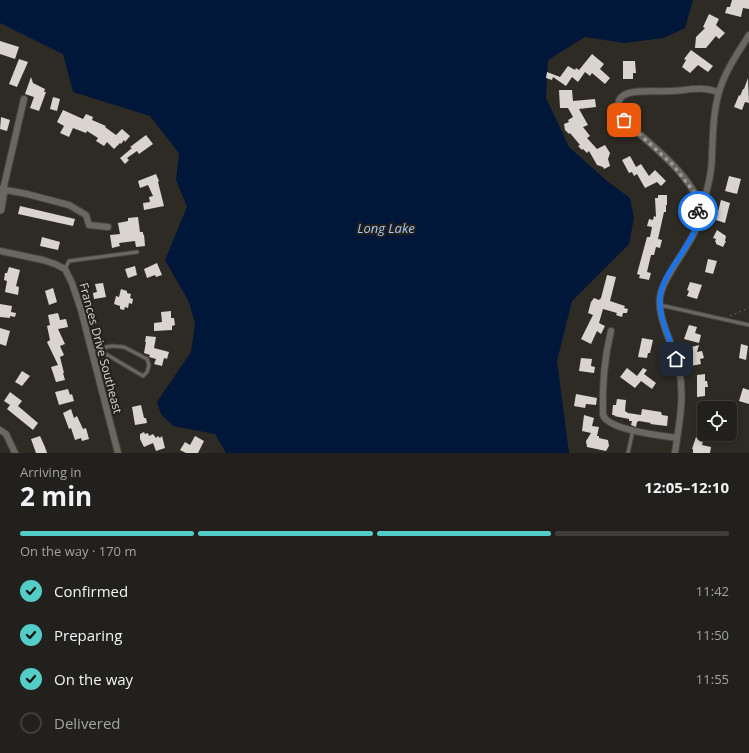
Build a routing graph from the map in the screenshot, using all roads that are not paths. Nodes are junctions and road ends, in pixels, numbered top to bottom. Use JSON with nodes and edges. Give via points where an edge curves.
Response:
{"nodes":[{"id":1,"x":749,"y":35,"type":"edge"},
{"id":2,"x":719,"y":92,"type":"junction"},
{"id":3,"x":24,"y":99,"type":"dead end"},
{"id":4,"x":2,"y":190,"type":"edge"},
{"id":5,"x":0,"y":209,"type":"edge"},
{"id":6,"x":699,"y":215,"type":"junction"},
{"id":7,"x":108,"y":227,"type":"dead end"},
{"id":8,"x":0,"y":251,"type":"edge"},
{"id":9,"x":137,"y":252,"type":"dead end"},
{"id":10,"x":65,"y":269,"type":"junction"},
{"id":11,"x":660,"y":305,"type":"junction"},
{"id":12,"x":749,"y":325,"type":"edge"},
{"id":13,"x":611,"y":331,"type":"dead end"},
{"id":14,"x":91,"y":350,"type":"junction"},
{"id":15,"x":99,"y":350,"type":"junction"},
{"id":16,"x":0,"y":430,"type":"edge"},
{"id":17,"x":633,"y":430,"type":"junction"},
{"id":18,"x":677,"y":438,"type":"junction"},
{"id":19,"x":15,"y":453,"type":"edge"},
{"id":20,"x":118,"y":453,"type":"edge"},
{"id":21,"x":628,"y":453,"type":"edge"},
{"id":22,"x":675,"y":453,"type":"edge"}],
"edges":[{"from":1,"to":2,"type":"street","via":[[724,77]]},
{"from":2,"to":6,"type":"street","via":[[714,119],[710,176]]},
{"from":2,"to":6,"type":"street","via":[[705,89],[639,92],[624,95],[618,106],[624,120],[673,165],[690,186],[694,192]]},
{"from":3,"to":4,"type":"street"},
{"from":4,"to":5,"type":"street"},
{"from":4,"to":7,"type":"street","via":[[69,205],[86,216],[89,225]]},
{"from":6,"to":11,"type":"street","via":[[696,228],[661,290]]},
{"from":8,"to":10,"type":"street","via":[[43,260]]},
{"from":9,"to":10,"type":"lane","via":[[69,262]]},
{"from":10,"to":14,"type":"street","name":"Frances Drive Southeast","via":[[81,310]]},
{"from":11,"to":12,"type":"lane"},
{"from":11,"to":18,"type":"street","via":[[679,368],[681,415]]},
{"from":13,"to":17,"type":"street","via":[[604,366],[603,415],[611,424]]},
{"from":14,"to":15,"type":"lane"},
{"from":14,"to":20,"type":"street","name":"Frances Drive Southeast"},
{"from":15,"to":15,"type":"lane","via":[[112,346],[124,348],[147,359],[147,372],[142,376]]},
{"from":16,"to":19,"type":"street","via":[[6,434]]},
{"from":17,"to":18,"type":"street"},
{"from":17,"to":21,"type":"lane"},
{"from":18,"to":22,"type":"street"}]}
